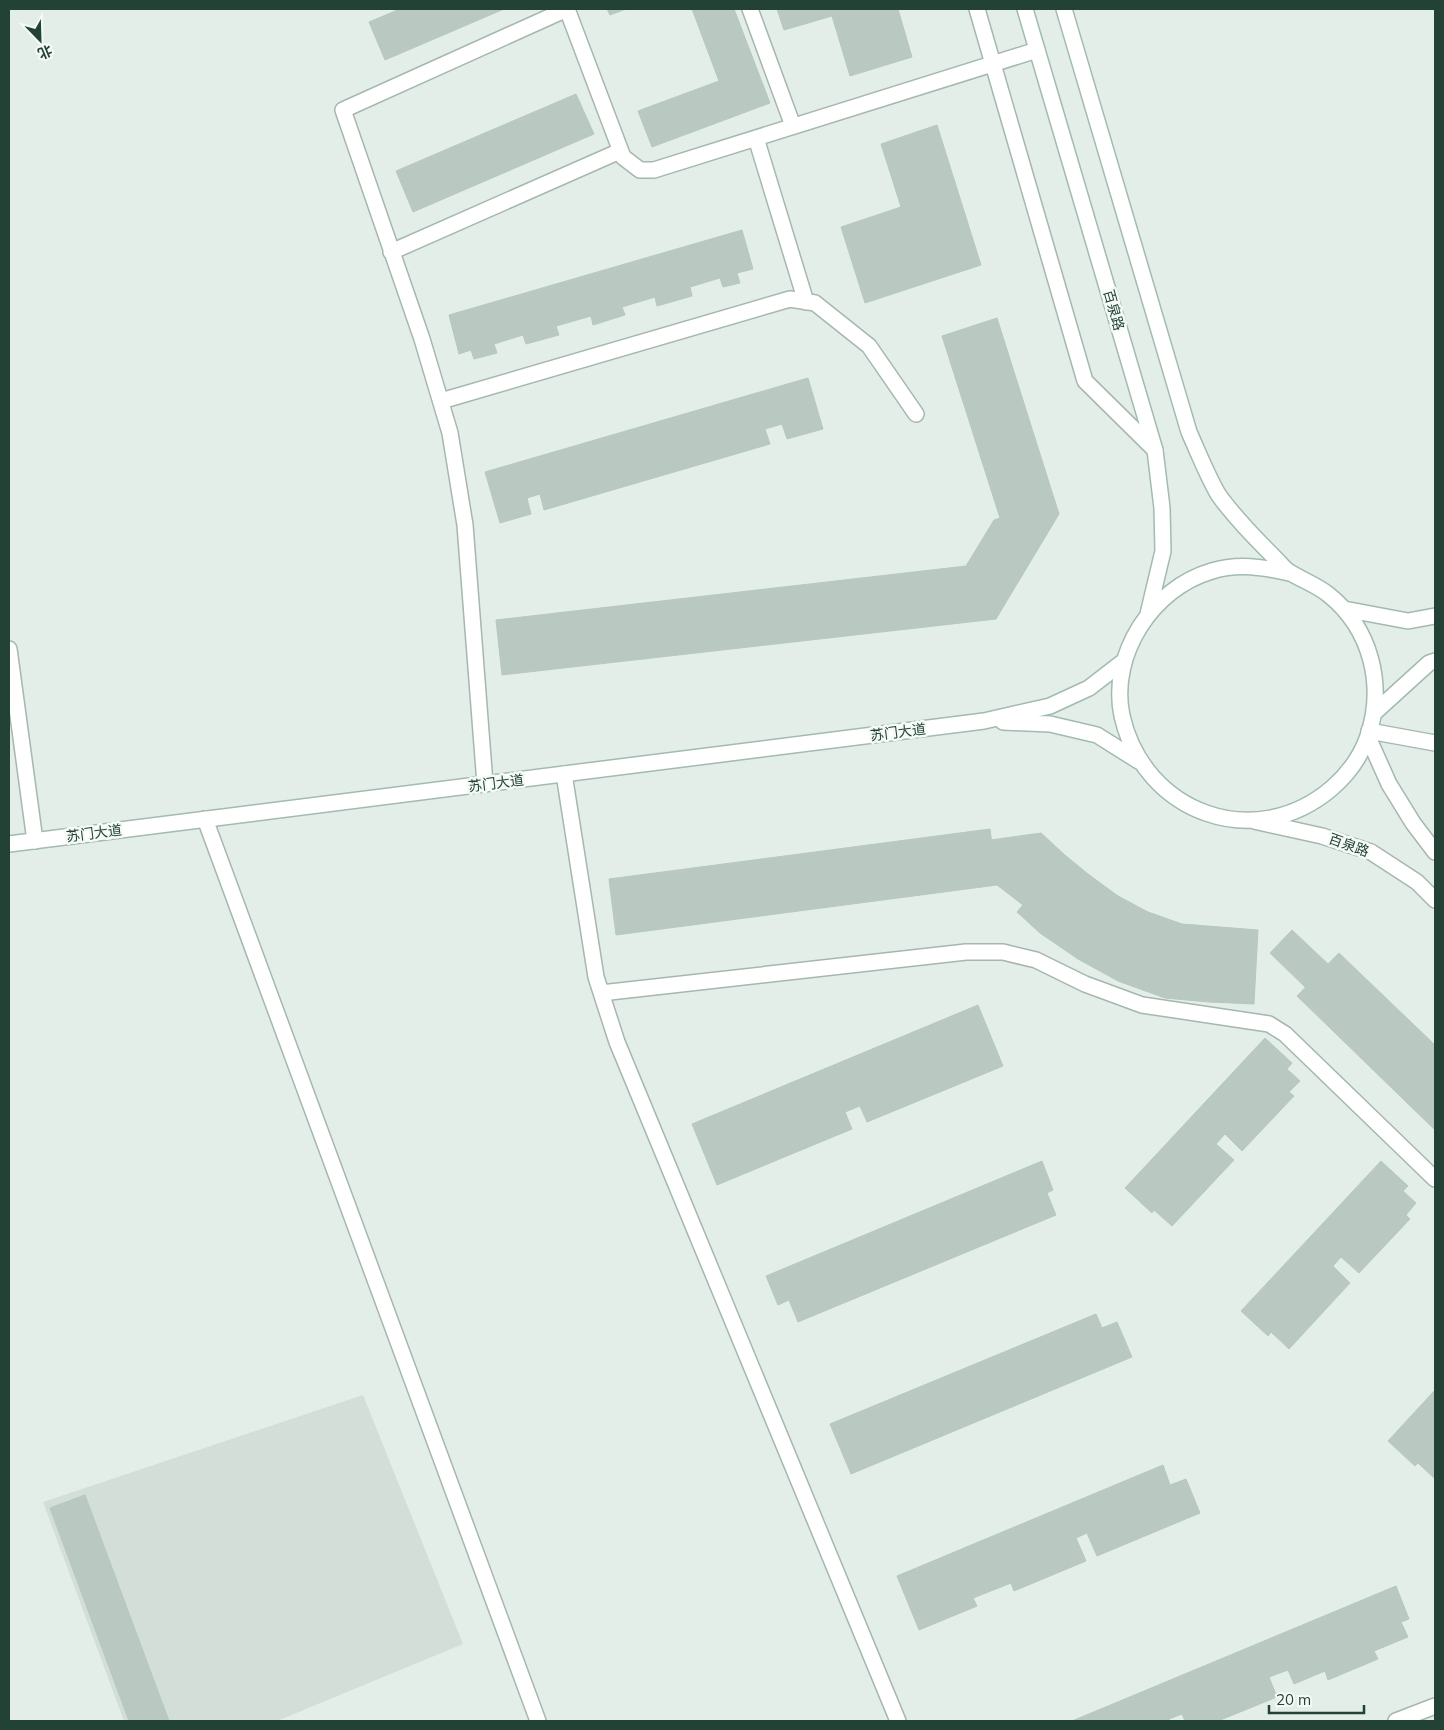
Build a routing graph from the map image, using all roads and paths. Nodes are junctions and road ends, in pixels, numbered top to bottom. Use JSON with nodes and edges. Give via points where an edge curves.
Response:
{"nodes":[{"id":1,"x":567,"y":9,"type":"edge"},
{"id":2,"x":750,"y":9,"type":"edge"},
{"id":3,"x":976,"y":9,"type":"edge"},
{"id":4,"x":1025,"y":9,"type":"edge"},
{"id":5,"x":1064,"y":9,"type":"edge"},
{"id":6,"x":1037,"y":50,"type":"junction"},
{"id":7,"x":993,"y":64,"type":"junction"},
{"id":8,"x":792,"y":126,"type":"junction"},
{"id":9,"x":756,"y":138,"type":"junction"},
{"id":10,"x":620,"y":150,"type":"junction"},
{"id":11,"x":391,"y":252,"type":"junction"},
{"id":12,"x":806,"y":302,"type":"junction"},
{"id":13,"x":441,"y":402,"type":"junction"},
{"id":14,"x":916,"y":414,"type":"dead end"},
{"id":15,"x":1154,"y":450,"type":"junction"},
{"id":16,"x":1289,"y":573,"type":"junction"},
{"id":17,"x":1344,"y":609,"type":"junction"},
{"id":18,"x":1147,"y":615,"type":"junction"},
{"id":19,"x":1435,"y":616,"type":"edge"},
{"id":20,"x":9,"y":649,"type":"edge"},
{"id":21,"x":1435,"y":661,"type":"edge"},
{"id":22,"x":1124,"y":662,"type":"junction"},
{"id":23,"x":1374,"y":713,"type":"junction"},
{"id":24,"x":984,"y":721,"type":"junction"},
{"id":25,"x":1368,"y":734,"type":"junction"},
{"id":26,"x":1435,"y":743,"type":"edge"},
{"id":27,"x":1140,"y":762,"type":"junction"},
{"id":28,"x":564,"y":774,"type":"junction"},
{"id":29,"x":485,"y":784,"type":"junction"},
{"id":30,"x":205,"y":820,"type":"junction"},
{"id":31,"x":1250,"y":820,"type":"junction"},
{"id":32,"x":34,"y":841,"type":"junction"},
{"id":33,"x":9,"y":844,"type":"edge"},
{"id":34,"x":1435,"y":852,"type":"edge"},
{"id":35,"x":1435,"y":900,"type":"edge"},
{"id":36,"x":601,"y":993,"type":"junction"},
{"id":37,"x":1435,"y":1179,"type":"edge"},
{"id":38,"x":1435,"y":1706,"type":"edge"},
{"id":39,"x":538,"y":1721,"type":"edge"},
{"id":40,"x":898,"y":1721,"type":"edge"},
{"id":41,"x":1396,"y":1721,"type":"edge"}],
"edges":[{"from":1,"to":10,"type":"main road"},
{"from":1,"to":11,"type":"main road","via":[[343,110]]},
{"from":2,"to":8,"type":"main road"},
{"from":3,"to":7,"type":"main road"},
{"from":4,"to":6,"type":"main road","name":"百泉路"},
{"from":5,"to":16,"type":"main road","via":[[1189,432],[1219,494],[1245,528]]},
{"from":6,"to":7,"type":"main road"},
{"from":6,"to":15,"type":"main road","name":"百泉路"},
{"from":7,"to":8,"type":"main road"},
{"from":7,"to":15,"type":"main road","via":[[1085,380]]},
{"from":8,"to":9,"type":"main road"},
{"from":9,"to":10,"type":"main road","via":[[654,170],[640,170],[623,157]]},
{"from":9,"to":12,"type":"main road"},
{"from":10,"to":11,"type":"main road"},
{"from":11,"to":13,"type":"main road"},
{"from":12,"to":13,"type":"main road","via":[[790,299]]},
{"from":12,"to":14,"type":"main road","via":[[816,303],[869,346]]},
{"from":13,"to":29,"type":"main road","via":[[450,433],[465,525]]},
{"from":15,"to":18,"type":"main road","name":"百泉路","via":[[1162,508],[1163,551]]},
{"from":16,"to":17,"type":"main road","via":[[1310,582]]},
{"from":16,"to":18,"type":"main road","via":[[1264,567],[1238,566],[1212,571],[1188,581]]},
{"from":17,"to":19,"type":"main road","via":[[1408,621]]},
{"from":17,"to":23,"type":"main road","via":[[1358,627],[1367,647],[1376,691]]},
{"from":18,"to":22,"type":"main road"},
{"from":20,"to":32,"type":"main road"},
{"from":21,"to":23,"type":"main road"},
{"from":22,"to":24,"type":"main road","via":[[1089,688],[1050,706]]},
{"from":22,"to":27,"type":"main road","via":[[1120,687],[1122,713]]},
{"from":23,"to":25,"type":"main road"},
{"from":24,"to":27,"type":"main road","via":[[1050,724],[1097,735]]},
{"from":24,"to":28,"type":"main road","name":"苏门大道"},
{"from":25,"to":26,"type":"main road"},
{"from":25,"to":31,"type":"main road","via":[[1356,760],[1321,797],[1275,817]]},
{"from":25,"to":34,"type":"main road","via":[[1389,784]]},
{"from":27,"to":31,"type":"main road","via":[[1156,782],[1177,799],[1200,811],[1224,818]]},
{"from":28,"to":29,"type":"main road","name":"苏门大道"},
{"from":28,"to":36,"type":"main road"},
{"from":29,"to":30,"type":"main road","name":"苏门大道"},
{"from":30,"to":32,"type":"main road","name":"苏门大道"},
{"from":30,"to":39,"type":"main road"},
{"from":31,"to":35,"type":"main road","name":"百泉路","via":[[1322,836],[1371,852],[1417,882]]},
{"from":32,"to":33,"type":"main road","name":"苏门大道"},
{"from":36,"to":37,"type":"main road","via":[[966,952],[1003,952],[1036,960],[1085,984],[1142,1005],[1269,1024],[1285,1034]]},
{"from":36,"to":40,"type":"main road","via":[[617,1042]]},
{"from":38,"to":41,"type":"main road"}]}
